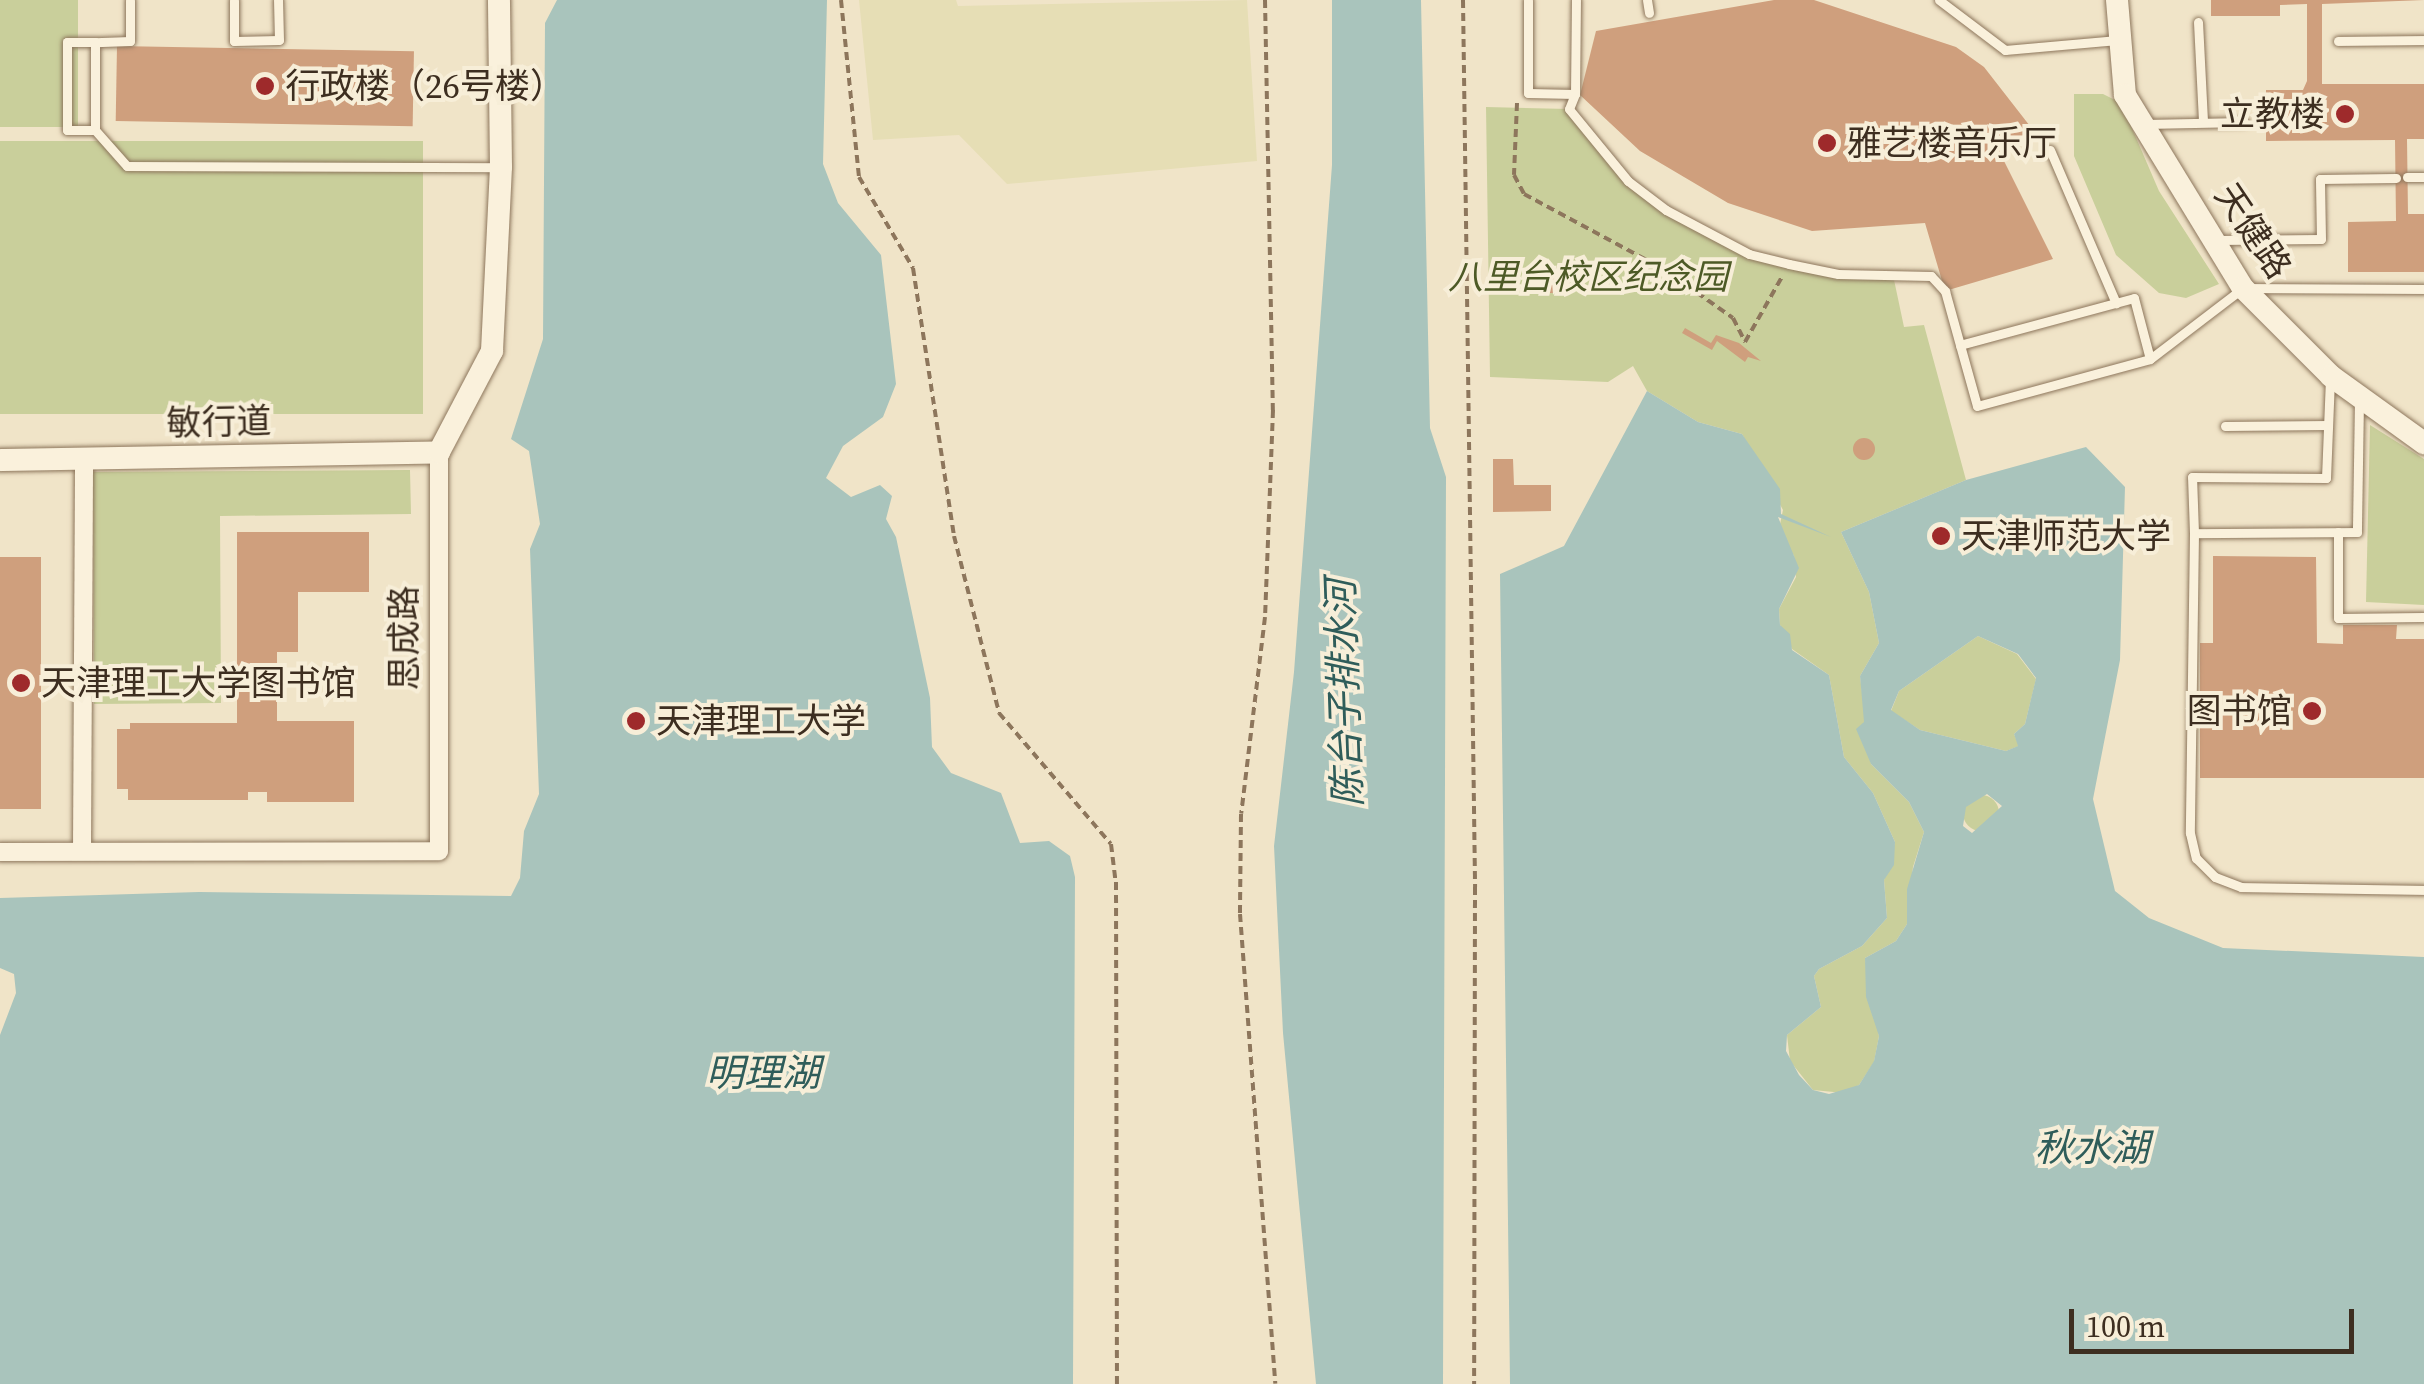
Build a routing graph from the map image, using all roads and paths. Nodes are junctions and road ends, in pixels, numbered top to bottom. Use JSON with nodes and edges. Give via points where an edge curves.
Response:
{"nodes":[{"id":1,"x":130,"y":0,"type":"edge"},
{"id":2,"x":234,"y":0,"type":"edge"},
{"id":3,"x":278,"y":0,"type":"edge"},
{"id":4,"x":499,"y":0,"type":"edge"},
{"id":5,"x":842,"y":0,"type":"edge"},
{"id":6,"x":1265,"y":0,"type":"edge"},
{"id":7,"x":1463,"y":0,"type":"edge"},
{"id":8,"x":1528,"y":0,"type":"edge"},
{"id":9,"x":1576,"y":0,"type":"edge"},
{"id":10,"x":1647,"y":0,"type":"edge"},
{"id":11,"x":1938,"y":0,"type":"edge"},
{"id":12,"x":2117,"y":0,"type":"edge"},
{"id":13,"x":1649,"y":13,"type":"dead end"},
{"id":14,"x":2198,"y":22,"type":"dead end"},
{"id":15,"x":2120,"y":40,"type":"junction"},
{"id":16,"x":2424,"y":40,"type":"edge"},
{"id":17,"x":96,"y":42,"type":"junction"},
{"id":18,"x":2338,"y":42,"type":"dead end"},
{"id":19,"x":1528,"y":93,"type":"junction"},
{"id":20,"x":1575,"y":94,"type":"junction"},
{"id":21,"x":2203,"y":122,"type":"junction"},
{"id":22,"x":2244,"y":122,"type":"dead end"},
{"id":23,"x":2143,"y":124,"type":"junction"},
{"id":24,"x":95,"y":130,"type":"junction"},
{"id":25,"x":2050,"y":150,"type":"dead end"},
{"id":26,"x":501,"y":167,"type":"junction"},
{"id":27,"x":2424,"y":177,"type":"edge"},
{"id":28,"x":2396,"y":178,"type":"dead end"},
{"id":29,"x":2408,"y":178,"type":"dead end"},
{"id":30,"x":2214,"y":240,"type":"junction"},
{"id":31,"x":1789,"y":264,"type":"junction"},
{"id":32,"x":2243,"y":288,"type":"junction"},
{"id":33,"x":2424,"y":289,"type":"edge"},
{"id":34,"x":2116,"y":302,"type":"junction"},
{"id":35,"x":1960,"y":345,"type":"junction"},
{"id":36,"x":2150,"y":358,"type":"junction"},
{"id":37,"x":2330,"y":376,"type":"junction"},
{"id":38,"x":2359,"y":400,"type":"junction"},
{"id":39,"x":2328,"y":425,"type":"junction"},
{"id":40,"x":2224,"y":426,"type":"dead end"},
{"id":41,"x":2424,"y":443,"type":"edge"},
{"id":42,"x":439,"y":452,"type":"junction"},
{"id":43,"x":0,"y":460,"type":"edge"},
{"id":44,"x":84,"y":460,"type":"junction"},
{"id":45,"x":2338,"y":532,"type":"junction"},
{"id":46,"x":2194,"y":533,"type":"junction"},
{"id":47,"x":2424,"y":618,"type":"edge"},
{"id":48,"x":82,"y":851,"type":"junction"},
{"id":49,"x":0,"y":852,"type":"edge"},
{"id":50,"x":2424,"y":890,"type":"edge"},
{"id":51,"x":1117,"y":1384,"type":"edge"},
{"id":52,"x":1275,"y":1384,"type":"edge"},
{"id":53,"x":1474,"y":1384,"type":"edge"}],
"edges":[{"from":1,"to":17,"type":"lane","via":[[130,41]]},
{"from":2,"to":3,"type":"lane","via":[[234,41],[279,40]]},
{"from":4,"to":26,"type":"street","name":"思成路"},
{"from":5,"to":51,"type":"path","via":[[859,178],[913,268],[954,536],[999,713],[1110,844],[1116,882]]},
{"from":6,"to":52,"type":"path","via":[[1273,410],[1265,616],[1241,814],[1240,914]]},
{"from":7,"to":53,"type":"path"},
{"from":8,"to":19,"type":"lane"},
{"from":9,"to":20,"type":"lane"},
{"from":10,"to":13,"type":"lane"},
{"from":11,"to":15,"type":"lane","via":[[2006,50]]},
{"from":12,"to":15,"type":"street","name":"天健路"},
{"from":14,"to":21,"type":"lane"},
{"from":15,"to":23,"type":"street","name":"天健路","via":[[2126,95]]},
{"from":16,"to":18,"type":"lane"},
{"from":17,"to":24,"type":"lane"},
{"from":17,"to":24,"type":"lane","via":[[67,42],[67,130]]},
{"from":19,"to":20,"type":"lane"},
{"from":19,"to":31,"type":"path","via":[[1512,108],[1514,175],[1524,194],[1665,270],[1734,318],[1745,342]]},
{"from":20,"to":31,"type":"lane","via":[[1569,110],[1628,181],[1703,234]]},
{"from":21,"to":22,"type":"lane"},
{"from":21,"to":23,"type":"lane"},
{"from":23,"to":30,"type":"street","name":"天健路"},
{"from":24,"to":26,"type":"lane","via":[[128,166]]},
{"from":25,"to":34,"type":"lane"},
{"from":26,"to":42,"type":"street","name":"思成路","via":[[492,351]]},
{"from":27,"to":29,"type":"lane"},
{"from":28,"to":30,"type":"lane","via":[[2320,179],[2321,239]]},
{"from":30,"to":32,"type":"street","name":"天健路"},
{"from":31,"to":35,"type":"lane","via":[[1838,274],[1931,276],[1945,290]]},
{"from":32,"to":33,"type":"lane"},
{"from":32,"to":36,"type":"lane"},
{"from":32,"to":37,"type":"street","name":"天健路"},
{"from":34,"to":35,"type":"lane"},
{"from":34,"to":36,"type":"lane","via":[[2134,298]]},
{"from":35,"to":36,"type":"lane","via":[[1977,406]]},
{"from":37,"to":38,"type":"street","name":"天健路"},
{"from":37,"to":39,"type":"lane"},
{"from":38,"to":41,"type":"street","name":"天健路"},
{"from":38,"to":45,"type":"lane","via":[[2358,532]]},
{"from":39,"to":40,"type":"lane"},
{"from":39,"to":46,"type":"lane","via":[[2326,478],[2192,477]]},
{"from":42,"to":44,"type":"street","name":"敏行道"},
{"from":42,"to":48,"type":"street","name":"思成路","via":[[439,850]]},
{"from":43,"to":44,"type":"street","name":"敏行道"},
{"from":44,"to":48,"type":"street"},
{"from":45,"to":46,"type":"lane"},
{"from":45,"to":47,"type":"lane","via":[[2338,618]]},
{"from":46,"to":50,"type":"lane","via":[[2190,833],[2196,858],[2241,887]]},
{"from":48,"to":49,"type":"street","name":"思成路"}]}
